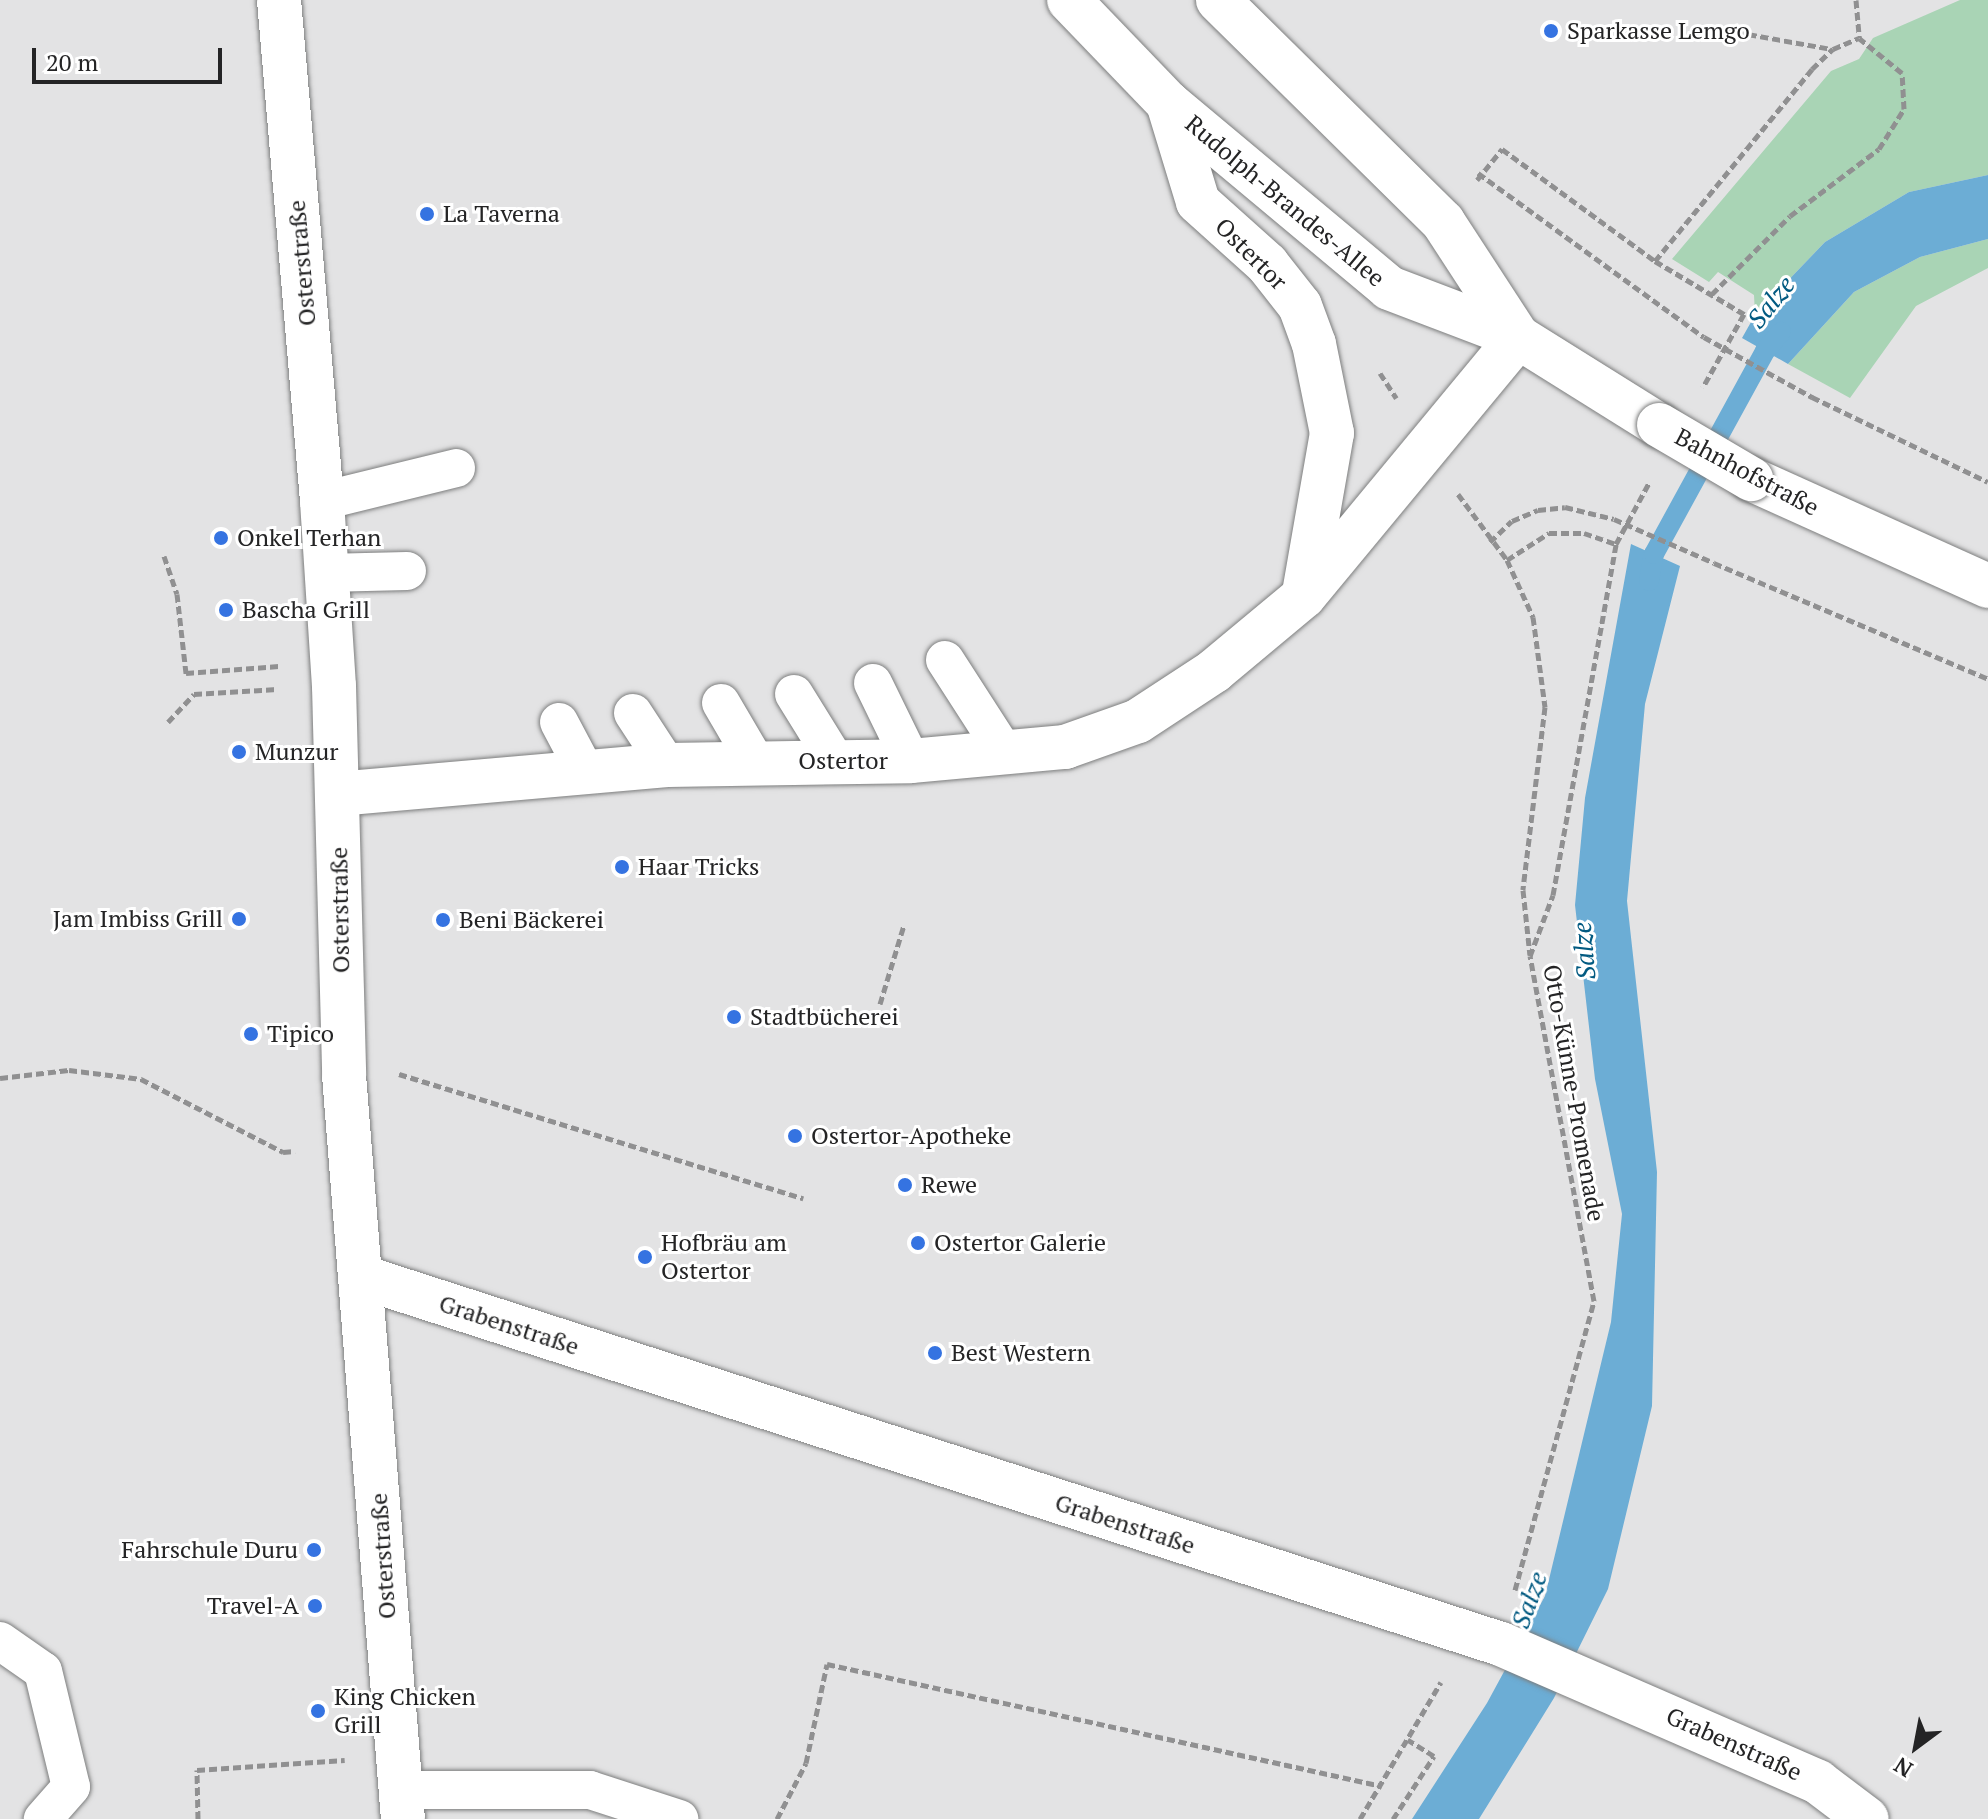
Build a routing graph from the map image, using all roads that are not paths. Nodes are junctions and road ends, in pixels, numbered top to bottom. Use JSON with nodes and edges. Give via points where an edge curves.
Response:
{"nodes":[{"id":1,"x":279,"y":0,"type":"edge"},
{"id":2,"x":1069,"y":0,"type":"edge"},
{"id":3,"x":1218,"y":0,"type":"edge"},
{"id":4,"x":1168,"y":103,"type":"junction"},
{"id":5,"x":1518,"y":337,"type":"junction"},
{"id":6,"x":456,"y":468,"type":"dead end"},
{"id":7,"x":322,"y":501,"type":"junction"},
{"id":8,"x":407,"y":571,"type":"dead end"},
{"id":9,"x":325,"y":573,"type":"junction"},
{"id":10,"x":1988,"y":586,"type":"edge"},
{"id":11,"x":1304,"y":596,"type":"junction"},
{"id":12,"x":945,"y":660,"type":"dead end"},
{"id":13,"x":873,"y":683,"type":"dead end"},
{"id":14,"x":794,"y":694,"type":"dead end"},
{"id":15,"x":721,"y":703,"type":"dead end"},
{"id":16,"x":633,"y":713,"type":"dead end"},
{"id":17,"x":559,"y":722,"type":"dead end"},
{"id":18,"x":1005,"y":753,"type":"junction"},
{"id":19,"x":835,"y":760,"type":"junction"},
{"id":20,"x":755,"y":761,"type":"junction"},
{"id":21,"x":911,"y":761,"type":"junction"},
{"id":22,"x":667,"y":765,"type":"junction"},
{"id":23,"x":586,"y":773,"type":"junction"},
{"id":24,"x":337,"y":794,"type":"junction"},
{"id":25,"x":362,"y":1277,"type":"junction"},
{"id":26,"x":0,"y":1641,"type":"edge"},
{"id":27,"x":402,"y":1805,"type":"edge"},
{"id":28,"x":43,"y":1819,"type":"edge"},
{"id":29,"x":679,"y":1819,"type":"edge"},
{"id":30,"x":1867,"y":1819,"type":"edge"}],
"edges":[{"from":1,"to":7,"type":"street","name":"Osterstraße"},
{"from":2,"to":4,"type":"street","name":"Rudolph-Brandes-Allee"},
{"from":3,"to":5,"type":"street","via":[[1443,222]]},
{"from":4,"to":5,"type":"street","name":"Rudolph-Brandes-Allee","via":[[1389,288]]},
{"from":4,"to":11,"type":"street","name":"Ostertor","via":[[1198,202],[1267,264],[1300,306],[1314,344],[1332,433]]},
{"from":5,"to":10,"type":"street","name":"Bahnhofstraße","bridge":true,"via":[[1751,479]]},
{"from":5,"to":11,"type":"street","name":"Ostertor"},
{"from":6,"to":7,"type":"lane"},
{"from":7,"to":9,"type":"street","name":"Osterstraße"},
{"from":8,"to":9,"type":"lane"},
{"from":9,"to":24,"type":"street","name":"Osterstraße"},
{"from":11,"to":18,"type":"street","name":"Ostertor","via":[[1214,671],[1138,721],[1065,747]]},
{"from":12,"to":18,"type":"lane"},
{"from":13,"to":21,"type":"lane"},
{"from":14,"to":19,"type":"lane"},
{"from":15,"to":20,"type":"lane"},
{"from":16,"to":22,"type":"lane"},
{"from":17,"to":23,"type":"lane"},
{"from":18,"to":21,"type":"street","name":"Ostertor"},
{"from":19,"to":20,"type":"street","name":"Ostertor"},
{"from":19,"to":21,"type":"street","name":"Ostertor"},
{"from":20,"to":22,"type":"street","name":"Ostertor"},
{"from":22,"to":23,"type":"street","name":"Ostertor"},
{"from":23,"to":24,"type":"street","name":"Ostertor"},
{"from":24,"to":25,"type":"street","name":"Osterstraße","via":[[344,1075]]},
{"from":25,"to":27,"type":"street","name":"Osterstraße"},
{"from":25,"to":30,"type":"street","name":"Grabenstraße","via":[[1484,1640],[1818,1782]]},
{"from":26,"to":28,"type":"lane","via":[[43,1671],[71,1787]]},
{"from":27,"to":29,"type":"lane","via":[[590,1790]]}]}
